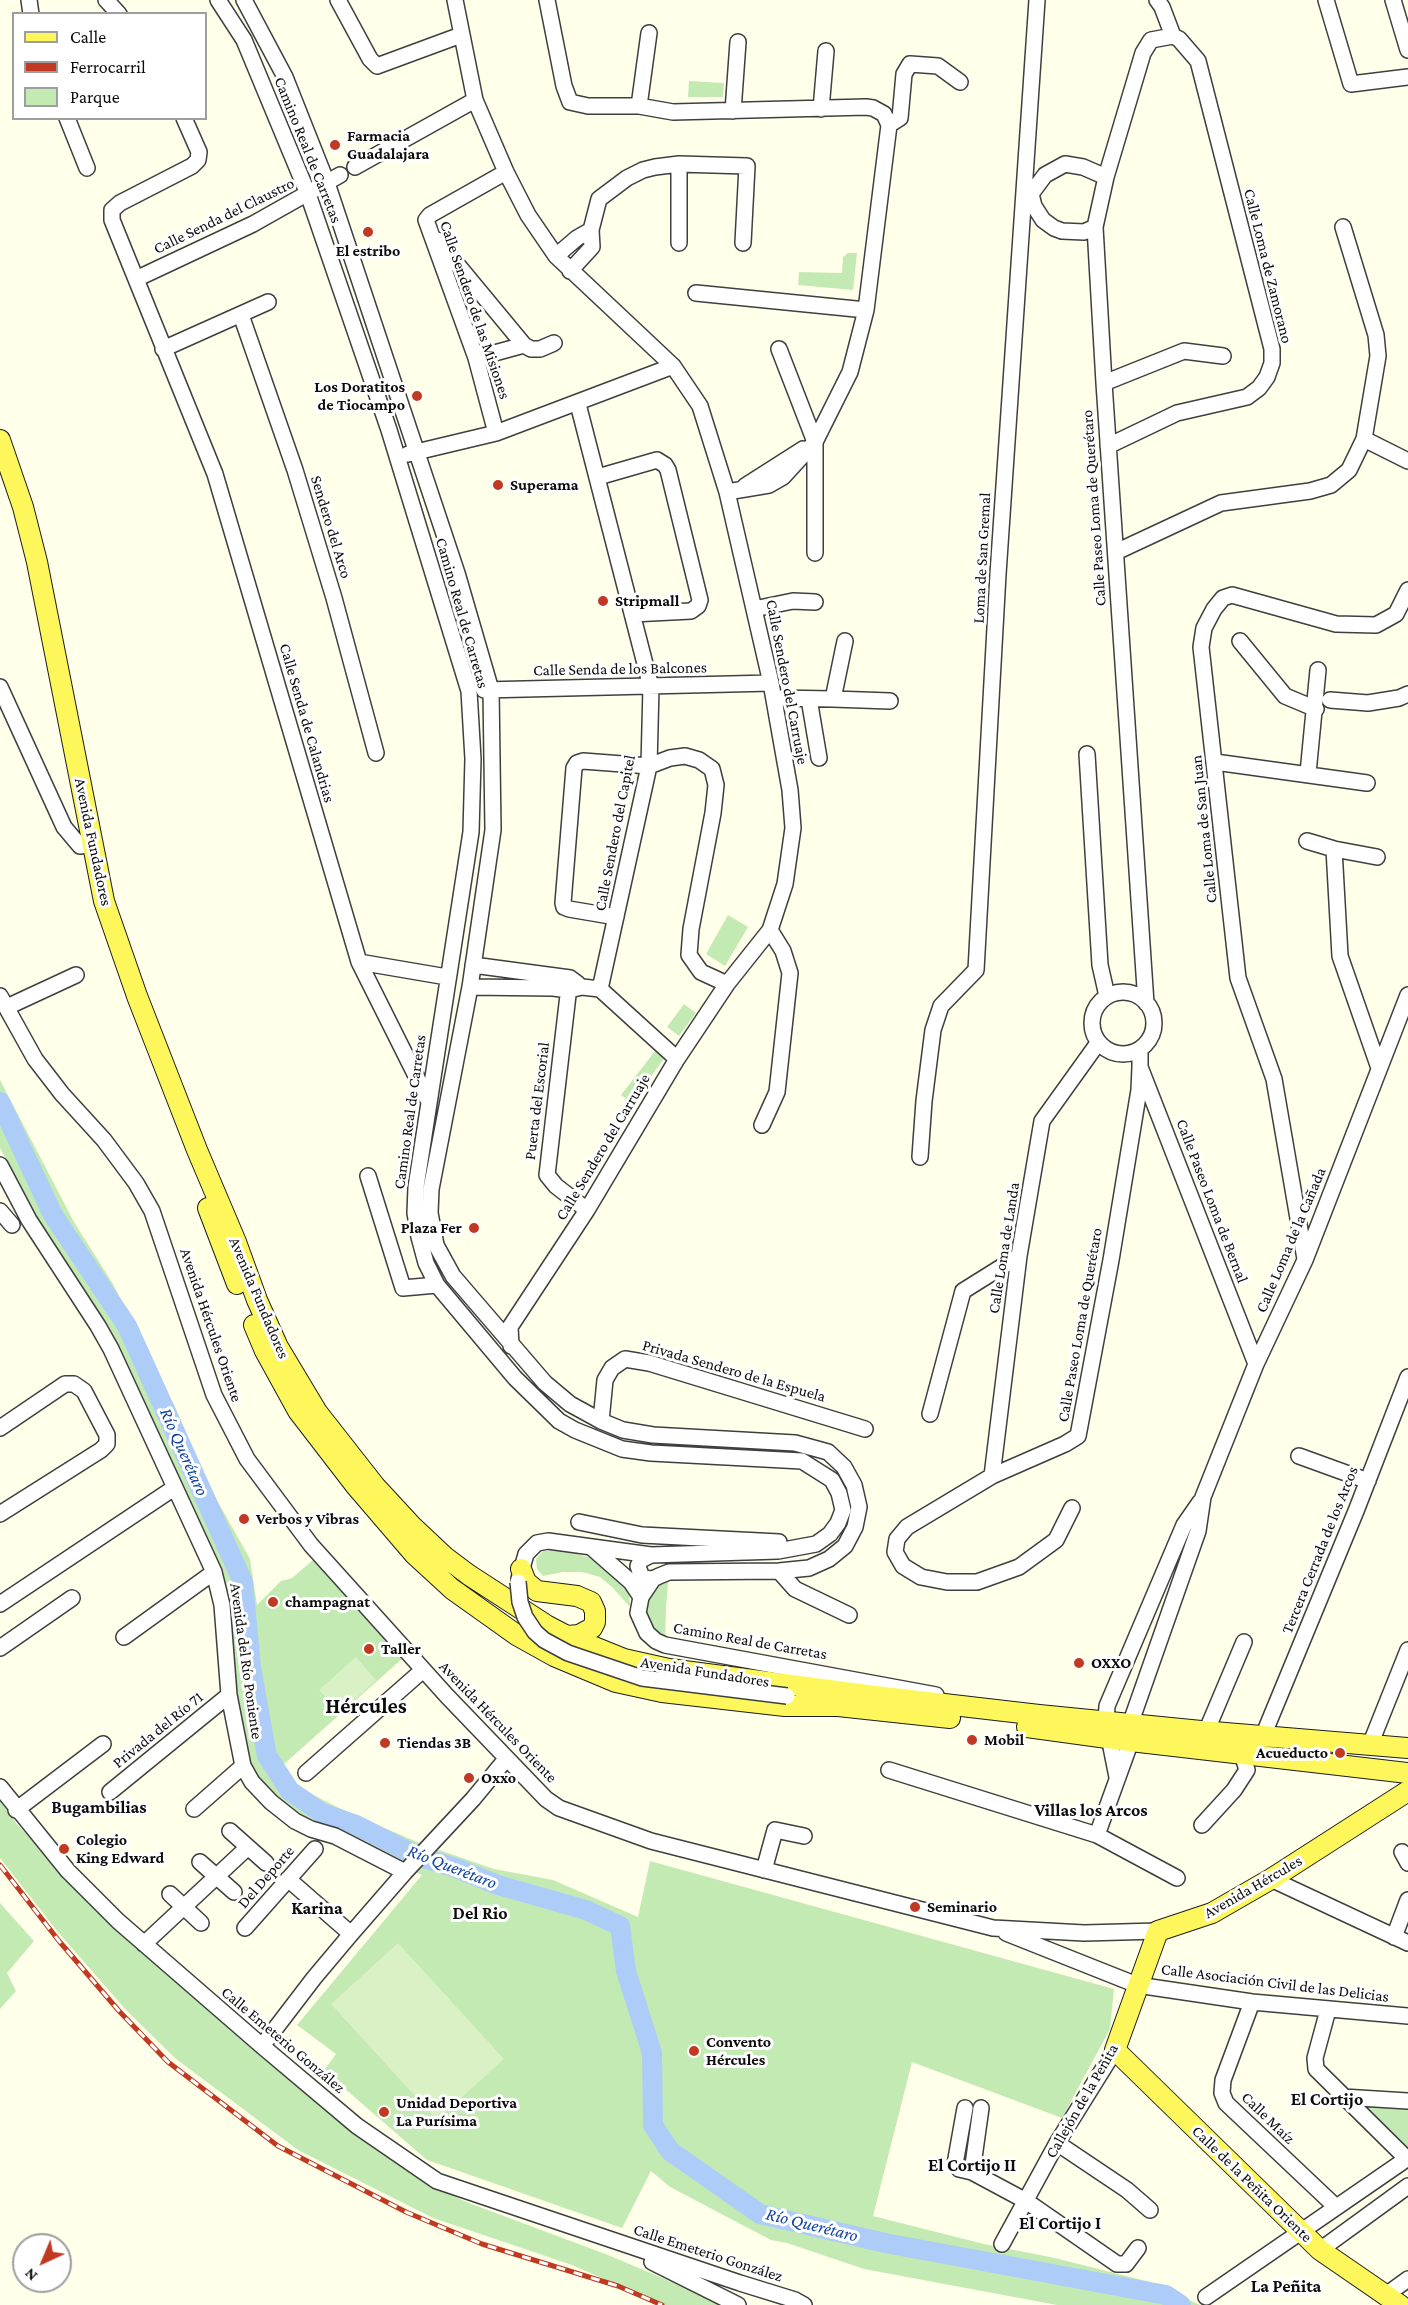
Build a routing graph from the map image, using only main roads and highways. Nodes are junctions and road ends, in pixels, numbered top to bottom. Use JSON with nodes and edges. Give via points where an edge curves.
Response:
{"nodes":[{"id":1,"x":0,"y":440,"type":"edge"},
{"id":2,"x":0,"y":469,"type":"edge"},
{"id":3,"x":86,"y":845,"type":"junction"},
{"id":4,"x":520,"y":1576,"type":"road end"},
{"id":5,"x":567,"y":1636,"type":"junction"},
{"id":6,"x":1120,"y":1733,"type":"junction"},
{"id":7,"x":1202,"y":1737,"type":"junction"},
{"id":8,"x":1408,"y":1748,"type":"edge"},
{"id":9,"x":1408,"y":1773,"type":"edge"},
{"id":10,"x":1408,"y":1791,"type":"edge"},
{"id":11,"x":1158,"y":1931,"type":"joint"},
{"id":12,"x":1115,"y":2050,"type":"joint"},
{"id":13,"x":1393,"y":2300,"type":"edge"}],
"edges":[{"from":1,"to":3,"type":"main road","name":"Avenida Fundadores","via":[[37,562]]},
{"from":2,"to":3,"type":"main road","name":"Avenida Fundadores","via":[[16,514]]},
{"from":3,"to":5,"type":"main road","name":"Avenida Fundadores","via":[[137,996],[197,1150],[257,1300],[296,1379],[338,1441],[412,1526],[469,1575]]},
{"from":3,"to":6,"type":"main road","name":"Avenida Fundadores","via":[[94,907],[109,956],[265,1351],[298,1411],[331,1455],[415,1555],[452,1589],[518,1636],[554,1656],[616,1682],[662,1692]]},
{"from":4,"to":5,"type":"main road","via":[[537,1591],[577,1596],[591,1602],[595,1611],[592,1628]]},
{"from":5,"to":6,"type":"main road","name":"Avenida Fundadores","via":[[624,1659],[669,1669],[1039,1715]]},
{"from":6,"to":7,"type":"main road"},
{"from":7,"to":8,"type":"main road","via":[[1263,1736]]},
{"from":7,"to":9,"type":"main road","via":[[1242,1754]]},
{"from":10,"to":11,"type":"main road","name":"Avenida Hércules","via":[[1212,1913]]},
{"from":11,"to":12,"type":"main road","name":"Callejón de la Peñita"},
{"from":12,"to":13,"type":"main road","name":"Calle de la Peñita Oriente","via":[[1320,2250]]}]}
